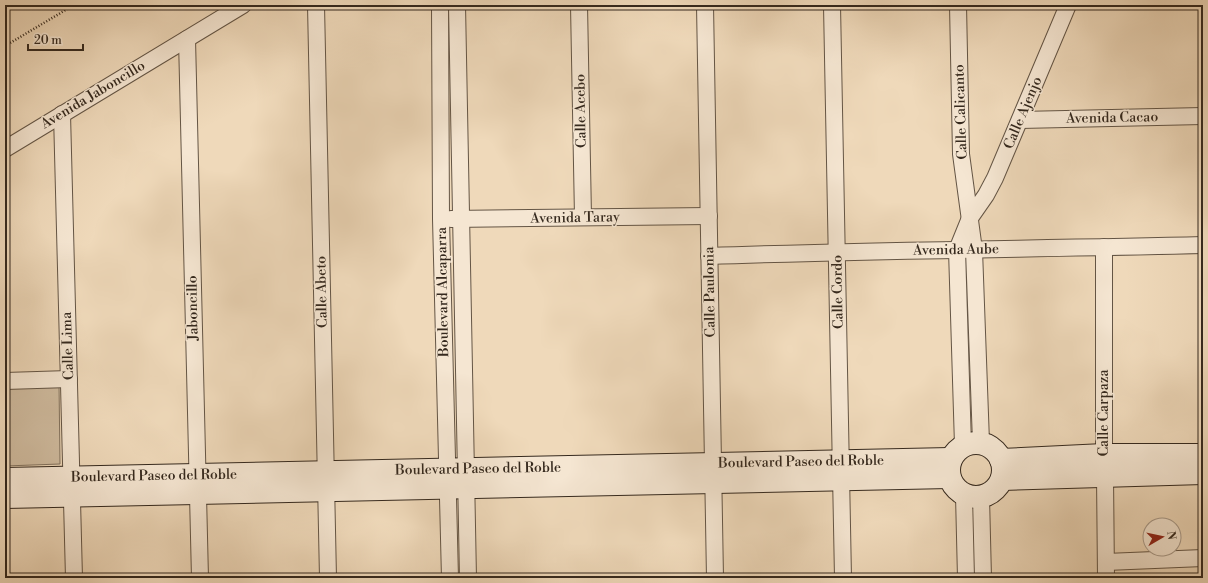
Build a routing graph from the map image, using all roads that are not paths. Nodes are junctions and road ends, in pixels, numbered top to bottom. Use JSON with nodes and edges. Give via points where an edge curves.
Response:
{"nodes":[{"id":1,"x":242,"y":5,"type":"edge"},
{"id":2,"x":316,"y":5,"type":"edge"},
{"id":3,"x":440,"y":5,"type":"edge"},
{"id":4,"x":457,"y":5,"type":"edge"},
{"id":5,"x":579,"y":5,"type":"edge"},
{"id":6,"x":706,"y":5,"type":"edge"},
{"id":7,"x":832,"y":5,"type":"edge"},
{"id":8,"x":958,"y":5,"type":"edge"},
{"id":9,"x":1068,"y":5,"type":"edge"},
{"id":10,"x":187,"y":39,"type":"junction"},
{"id":11,"x":62,"y":114,"type":"junction"},
{"id":12,"x":1203,"y":116,"type":"edge"},
{"id":13,"x":1020,"y":120,"type":"junction"},
{"id":14,"x":5,"y":149,"type":"edge"},
{"id":15,"x":709,"y":216,"type":"junction"},
{"id":16,"x":583,"y":217,"type":"junction"},
{"id":17,"x":970,"y":218,"type":"junction"},
{"id":18,"x":441,"y":219,"type":"junction"},
{"id":19,"x":460,"y":219,"type":"junction"},
{"id":20,"x":1203,"y":245,"type":"edge"},
{"id":21,"x":1104,"y":247,"type":"junction"},
{"id":22,"x":957,"y":250,"type":"junction"},
{"id":23,"x":974,"y":250,"type":"junction"},
{"id":24,"x":837,"y":252,"type":"junction"},
{"id":25,"x":710,"y":256,"type":"junction"},
{"id":26,"x":69,"y":379,"type":"junction"},
{"id":27,"x":5,"y":381,"type":"edge"},
{"id":28,"x":1203,"y":455,"type":"edge"},
{"id":29,"x":961,"y":456,"type":"junction"},
{"id":30,"x":1104,"y":466,"type":"junction"},
{"id":31,"x":841,"y":470,"type":"junction"},
{"id":32,"x":1002,"y":470,"type":"junction"},
{"id":33,"x":713,"y":473,"type":"junction"},
{"id":34,"x":1203,"y":473,"type":"edge"},
{"id":35,"x":457,"y":478,"type":"junction"},
{"id":36,"x":5,"y":479,"type":"edge"},
{"id":37,"x":326,"y":481,"type":"junction"},
{"id":38,"x":198,"y":484,"type":"junction"},
{"id":39,"x":72,"y":486,"type":"junction"},
{"id":40,"x":973,"y":496,"type":"junction"},
{"id":41,"x":5,"y":497,"type":"edge"},
{"id":42,"x":1203,"y":558,"type":"edge"},
{"id":43,"x":1106,"y":562,"type":"junction"},
{"id":44,"x":74,"y":578,"type":"edge"},
{"id":45,"x":200,"y":578,"type":"edge"},
{"id":46,"x":328,"y":578,"type":"edge"},
{"id":47,"x":450,"y":578,"type":"edge"},
{"id":48,"x":468,"y":578,"type":"edge"},
{"id":49,"x":715,"y":578,"type":"edge"},
{"id":50,"x":843,"y":578,"type":"edge"},
{"id":51,"x":966,"y":578,"type":"edge"},
{"id":52,"x":983,"y":578,"type":"edge"},
{"id":53,"x":1106,"y":578,"type":"edge"}],
"edges":[{"from":1,"to":10,"type":"street","name":"Avenida Jaboncillo"},
{"from":2,"to":37,"type":"street","name":"Calle Abeto"},
{"from":3,"to":18,"type":"street","name":"Boulevard Alcaparra"},
{"from":4,"to":19,"type":"street","name":"Boulevard Alcaparra"},
{"from":5,"to":16,"type":"street","name":"Calle Acebo"},
{"from":6,"to":15,"type":"street","name":"Calle Paulonia"},
{"from":7,"to":24,"type":"street","name":"Calle Cordo"},
{"from":8,"to":17,"type":"street","name":"Calle Calicanto","via":[[961,154]]},
{"from":9,"to":13,"type":"street","name":"Calle Ajenjo"},
{"from":10,"to":11,"type":"street","name":"Avenida Jaboncillo"},
{"from":10,"to":38,"type":"street","name":"Jaboncillo"},
{"from":11,"to":14,"type":"street","name":"Avenida Jaboncillo"},
{"from":11,"to":26,"type":"street","name":"Calle Lima"},
{"from":12,"to":13,"type":"street","name":"Avenida Cacao"},
{"from":13,"to":17,"type":"street","name":"Calle Ajenjo","via":[[989,190]]},
{"from":15,"to":16,"type":"street","name":"Avenida Taray"},
{"from":15,"to":25,"type":"street","name":"Calle Paulonia"},
{"from":16,"to":19,"type":"street","name":"Avenida Taray"},
{"from":17,"to":22,"type":"street","name":"Calle Ajenjo"},
{"from":17,"to":23,"type":"street"},
{"from":18,"to":19,"type":"street","name":"Avenida Taray"},
{"from":18,"to":35,"type":"street","name":"Boulevard Alcaparra"},
{"from":19,"to":35,"type":"street","name":"Boulevard Alcaparra"},
{"from":20,"to":21,"type":"street","name":"Avenida Aube"},
{"from":21,"to":23,"type":"street","name":"Avenida Aube"},
{"from":21,"to":30,"type":"street","name":"Calle Carpaza"},
{"from":22,"to":23,"type":"street","name":"Avenida Aube"},
{"from":22,"to":24,"type":"street","name":"Avenida Aube"},
{"from":22,"to":29,"type":"street","name":"Calle Ajenjo"},
{"from":23,"to":29,"type":"street"},
{"from":24,"to":25,"type":"street","name":"Avenida Aube"},
{"from":24,"to":31,"type":"street","name":"Calle Cordo"},
{"from":25,"to":33,"type":"street","name":"Calle Paulonia"},
{"from":26,"to":27,"type":"street"},
{"from":26,"to":39,"type":"street","name":"Calle Lima"},
{"from":28,"to":30,"type":"street"},
{"from":29,"to":31,"type":"street","name":"Boulevard Paseo del Roble"},
{"from":29,"to":32,"type":"street","via":[[989,445],[996,451]]},
{"from":29,"to":40,"type":"street","via":[[953,485]]},
{"from":30,"to":32,"type":"street"},
{"from":30,"to":34,"type":"street"},
{"from":30,"to":43,"type":"street","name":"Calle Carpaza"},
{"from":31,"to":33,"type":"street","name":"Boulevard Paseo del Roble"},
{"from":31,"to":50,"type":"street","name":"Calle Cordo"},
{"from":32,"to":40,"type":"street","via":[[998,485],[992,492]]},
{"from":33,"to":35,"type":"street","name":"Boulevard Paseo del Roble"},
{"from":33,"to":49,"type":"street","name":"Calle Paulonia"},
{"from":35,"to":37,"type":"street","name":"Boulevard Paseo del Roble"},
{"from":35,"to":47,"type":"street","name":"Boulevard Alcaparra"},
{"from":35,"to":48,"type":"street","name":"Boulevard Alcaparra"},
{"from":36,"to":39,"type":"street","name":"Boulevard Paseo del Roble"},
{"from":37,"to":38,"type":"street","name":"Boulevard Paseo del Roble"},
{"from":37,"to":46,"type":"street","name":"Calle Abeto"},
{"from":38,"to":39,"type":"street","name":"Boulevard Paseo del Roble"},
{"from":38,"to":45,"type":"street","name":"Jaboncillo"},
{"from":39,"to":41,"type":"street","name":"Boulevard Paseo del Roble"},
{"from":39,"to":44,"type":"street","name":"Calle Lima"},
{"from":40,"to":51,"type":"street"},
{"from":40,"to":52,"type":"street"},
{"from":42,"to":43,"type":"street"},
{"from":43,"to":53,"type":"street","name":"Calle Carpaza"}]}
